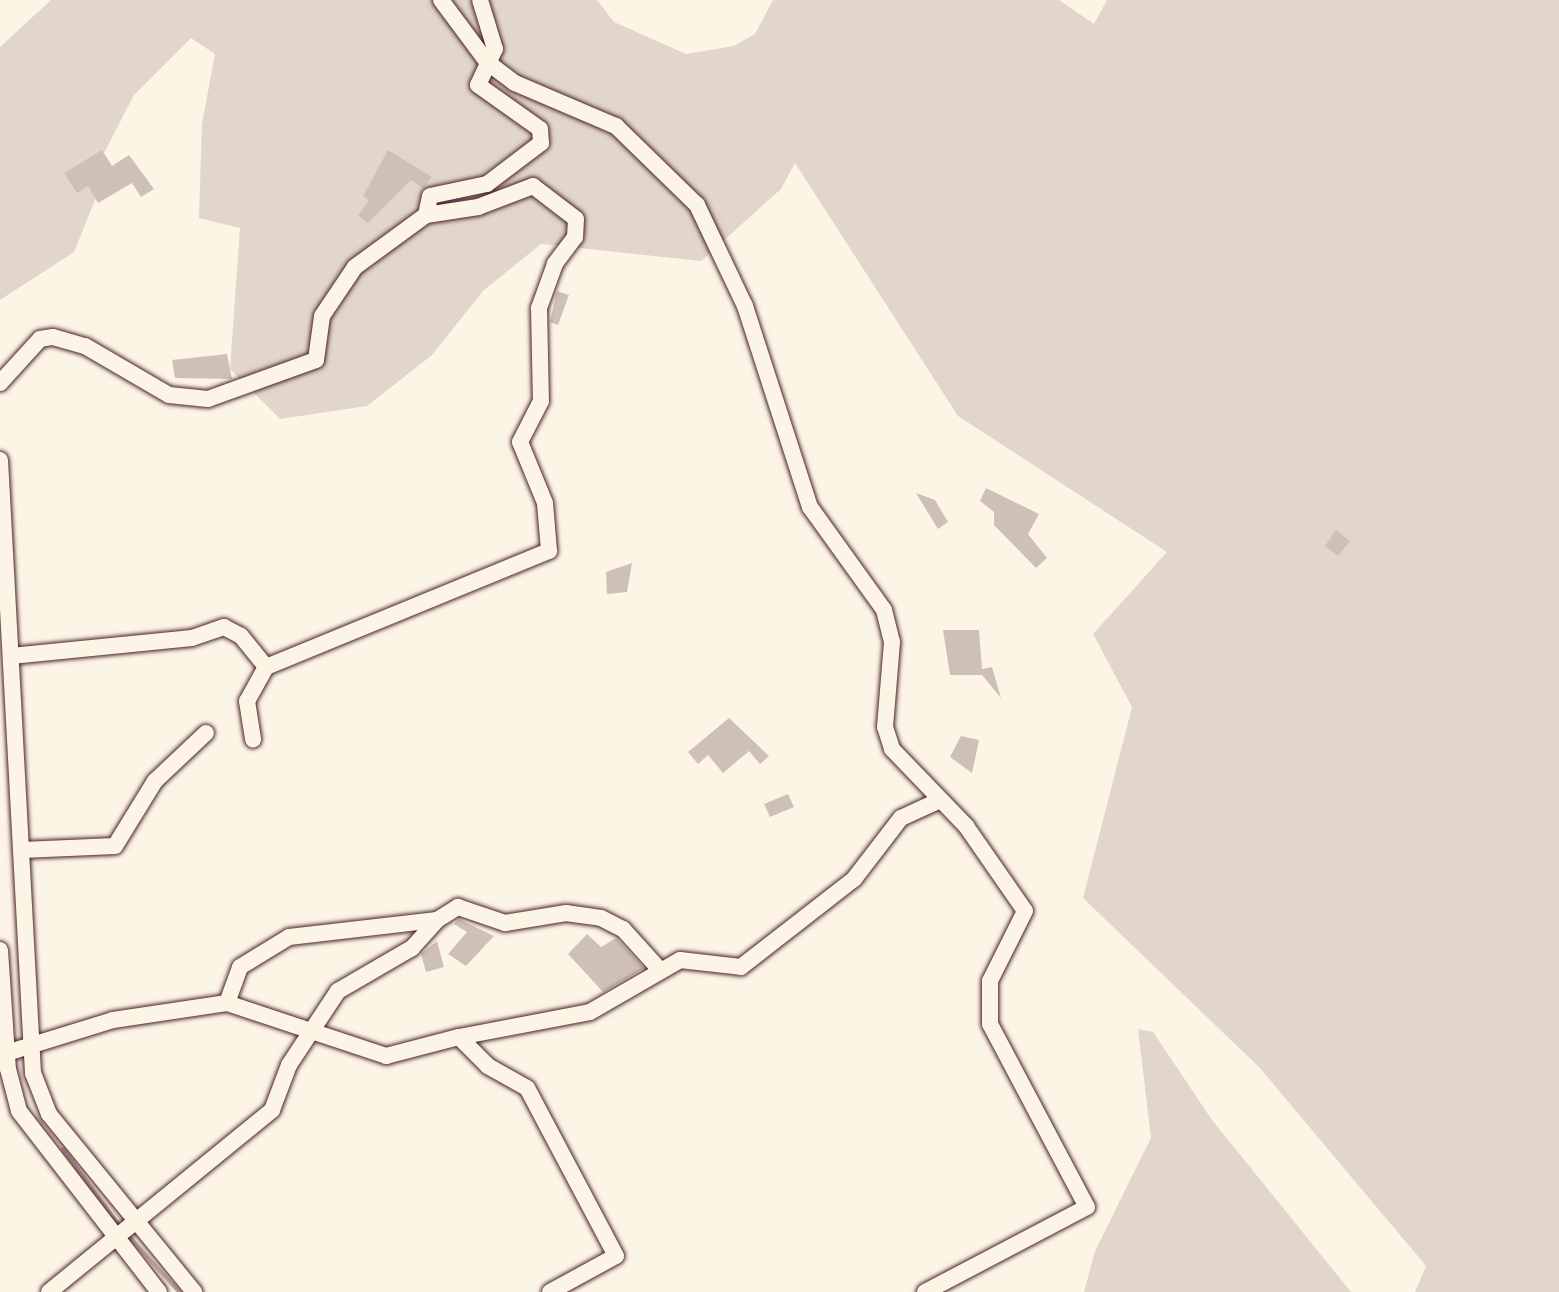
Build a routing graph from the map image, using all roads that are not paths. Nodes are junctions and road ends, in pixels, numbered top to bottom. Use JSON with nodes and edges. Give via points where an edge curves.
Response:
{"nodes":[{"id":1,"x":441,"y":0,"type":"edge"},
{"id":2,"x":480,"y":0,"type":"edge"},
{"id":3,"x":487,"y":62,"type":"junction"},
{"id":4,"x":426,"y":215,"type":"junction"},
{"id":5,"x":0,"y":383,"type":"edge"},
{"id":6,"x":0,"y":460,"type":"edge"},
{"id":7,"x":11,"y":656,"type":"junction"},
{"id":8,"x":266,"y":667,"type":"junction"},
{"id":9,"x":206,"y":733,"type":"dead end"},
{"id":10,"x":253,"y":740,"type":"dead end"},
{"id":11,"x":938,"y":801,"type":"junction"},
{"id":12,"x":22,"y":850,"type":"junction"},
{"id":13,"x":437,"y":920,"type":"junction"},
{"id":14,"x":0,"y":950,"type":"edge"},
{"id":15,"x":660,"y":970,"type":"junction"},
{"id":16,"x":227,"y":1003,"type":"junction"},
{"id":17,"x":311,"y":1035,"type":"junction"},
{"id":18,"x":459,"y":1037,"type":"junction"},
{"id":19,"x":32,"y":1049,"type":"junction"},
{"id":20,"x":4,"y":1053,"type":"edge"},
{"id":21,"x":137,"y":1221,"type":"junction"},
{"id":22,"x":116,"y":1239,"type":"junction"},
{"id":23,"x":49,"y":1292,"type":"edge"},
{"id":24,"x":159,"y":1292,"type":"edge"},
{"id":25,"x":194,"y":1292,"type":"edge"},
{"id":26,"x":550,"y":1292,"type":"edge"},
{"id":27,"x":925,"y":1292,"type":"edge"}],
"edges":[{"from":1,"to":3,"type":"street"},
{"from":2,"to":3,"type":"street","via":[[495,49]]},
{"from":3,"to":4,"type":"street","via":[[478,85],[540,129],[541,143],[487,184],[430,196]]},
{"from":3,"to":11,"type":"street","via":[[515,83],[616,126],[697,205],[745,306],[810,507],[884,610],[892,642],[885,727],[892,749]]},
{"from":4,"to":5,"type":"street","via":[[355,267],[322,316],[316,360],[291,372],[261,374],[208,399],[182,399],[53,337],[40,339]]},
{"from":4,"to":8,"type":"street","via":[[478,207],[533,186],[576,219],[575,237],[555,264],[539,308],[541,401],[520,442],[545,503],[549,551]]},
{"from":6,"to":7,"type":"street"},
{"from":7,"to":8,"type":"street","via":[[192,638],[224,627],[241,636]]},
{"from":7,"to":12,"type":"street"},
{"from":8,"to":10,"type":"street","via":[[247,701]]},
{"from":9,"to":12,"type":"street","via":[[155,781],[115,846]]},
{"from":11,"to":15,"type":"street","via":[[901,818],[854,879],[741,967],[680,960]]},
{"from":11,"to":27,"type":"street","via":[[966,826],[1025,911],[990,981],[990,1024],[1087,1207]]},
{"from":12,"to":19,"type":"street"},
{"from":13,"to":15,"type":"street","via":[[458,907],[524,925],[583,913],[623,929]]},
{"from":13,"to":16,"type":"street","via":[[289,937],[240,967]]},
{"from":13,"to":17,"type":"street","via":[[412,948],[338,991]]},
{"from":14,"to":20,"type":"street"},
{"from":15,"to":18,"type":"street","via":[[590,1012]]},
{"from":16,"to":17,"type":"street"},
{"from":16,"to":19,"type":"street","via":[[113,1020]]},
{"from":17,"to":18,"type":"street","via":[[386,1056]]},
{"from":17,"to":21,"type":"street","via":[[289,1065],[272,1110],[221,1145],[198,1177]]},
{"from":18,"to":26,"type":"street","via":[[488,1066],[527,1088],[616,1256]]},
{"from":19,"to":20,"type":"street"},
{"from":19,"to":21,"type":"street","via":[[49,1114]]},
{"from":20,"to":22,"type":"street","via":[[19,1111]]},
{"from":21,"to":22,"type":"street"},
{"from":21,"to":25,"type":"street"},
{"from":22,"to":23,"type":"street"},
{"from":22,"to":24,"type":"street"}]}
